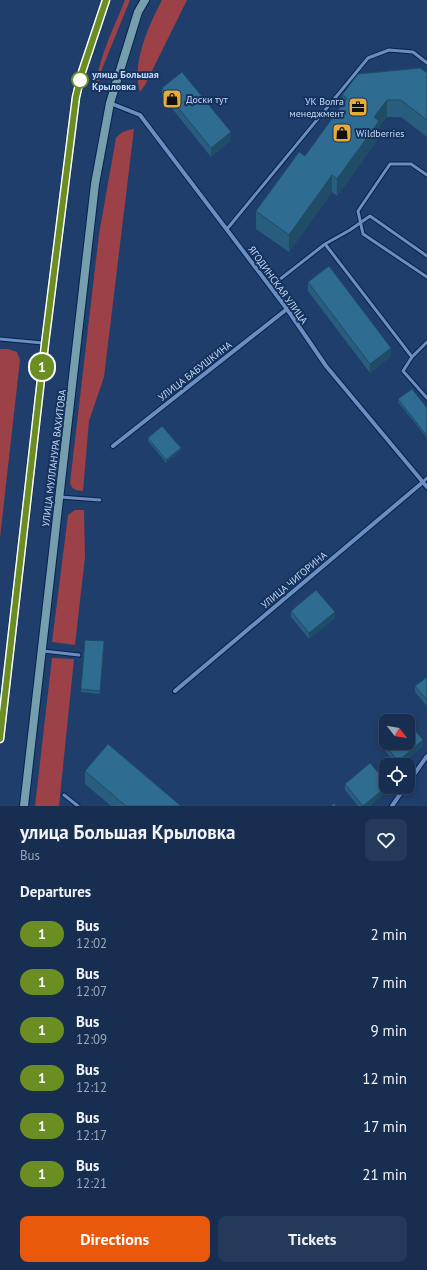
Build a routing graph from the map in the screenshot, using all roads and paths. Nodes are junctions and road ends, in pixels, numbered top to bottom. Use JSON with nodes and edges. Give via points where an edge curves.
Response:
{"nodes":[{"id":1,"x":106,"y":0,"type":"edge"},
{"id":2,"x":145,"y":0,"type":"edge"},
{"id":3,"x":427,"y":63,"type":"edge"},
{"id":4,"x":110,"y":103,"type":"junction"},
{"id":5,"x":427,"y":175,"type":"edge"},
{"id":6,"x":227,"y":229,"type":"junction"},
{"id":7,"x":325,"y":244,"type":"junction"},
{"id":8,"x":427,"y":256,"type":"edge"},
{"id":9,"x":427,"y":277,"type":"edge"},
{"id":10,"x":270,"y":287,"type":"junction"},
{"id":11,"x":286,"y":308,"type":"junction"},
{"id":12,"x":0,"y":339,"type":"edge"},
{"id":13,"x":427,"y":342,"type":"edge"},
{"id":14,"x":45,"y":344,"type":"junction"},
{"id":15,"x":412,"y":357,"type":"junction"},
{"id":16,"x":427,"y":398,"type":"edge"},
{"id":17,"x":113,"y":446,"type":"dead end"},
{"id":18,"x":427,"y":478,"type":"edge"},
{"id":19,"x":423,"y":482,"type":"junction"},
{"id":20,"x":427,"y":486,"type":"edge"},
{"id":21,"x":59,"y":497,"type":"junction"},
{"id":22,"x":100,"y":500,"type":"dead end"},
{"id":23,"x":42,"y":651,"type":"junction"},
{"id":24,"x":79,"y":655,"type":"dead end"},
{"id":25,"x":175,"y":691,"type":"dead end"},
{"id":26,"x":0,"y":734,"type":"edge"},
{"id":27,"x":427,"y":756,"type":"edge"},
{"id":28,"x":415,"y":773,"type":"edge"},
{"id":29,"x":400,"y":794,"type":"edge"},
{"id":30,"x":64,"y":795,"type":"dead end"},
{"id":31,"x":24,"y":806,"type":"edge"},
{"id":32,"x":78,"y":806,"type":"edge"},
{"id":33,"x":392,"y":806,"type":"edge"}],
"edges":[{"from":1,"to":14,"type":"main road","via":[[76,97]]},
{"from":2,"to":4,"type":"main road","name":"УЛИЦА МУЛЛАНУРА ВАХИТОВА","via":[[138,12]]},
{"from":3,"to":6,"type":"lane","via":[[413,52],[389,50],[368,58]]},
{"from":4,"to":6,"type":"street","name":"ЯГОДИНСКАЯ УЛИЦА","via":[[140,115]]},
{"from":4,"to":21,"type":"main road","name":"УЛИЦА МУЛЛАНУРА ВАХИТОВА","via":[[95,184]]},
{"from":5,"to":9,"type":"lane","via":[[411,164],[390,164],[358,211],[363,234]]},
{"from":6,"to":10,"type":"street","name":"ЯГОДИНСКАЯ УЛИЦА"},
{"from":7,"to":8,"type":"lane","via":[[370,216]]},
{"from":7,"to":10,"type":"lane"},
{"from":7,"to":15,"type":"lane"},
{"from":10,"to":11,"type":"street","name":"ЯГОДИНСКАЯ УЛИЦА"},
{"from":11,"to":17,"type":"street","name":"УЛИЦА БАБУШКИНА"},
{"from":11,"to":19,"type":"street","name":"ЯГОДИНСКАЯ УЛИЦА","via":[[326,366]]},
{"from":12,"to":14,"type":"lane"},
{"from":13,"to":15,"type":"lane"},
{"from":14,"to":26,"type":"main road"},
{"from":15,"to":16,"type":"lane","via":[[403,371]]},
{"from":18,"to":19,"type":"lane"},
{"from":19,"to":20,"type":"street","name":"ЯГОДИНСКАЯ УЛИЦА"},
{"from":19,"to":25,"type":"street","name":"УЛИЦА ЧИГОРИНА"},
{"from":21,"to":22,"type":"lane"},
{"from":21,"to":23,"type":"main road","name":"УЛИЦА МУЛЛАНУРА ВАХИТОВА"},
{"from":23,"to":24,"type":"lane"},
{"from":23,"to":31,"type":"main road","name":"УЛИЦА МУЛЛАНУРА ВАХИТОВА"},
{"from":27,"to":28,"type":"street"},
{"from":29,"to":33,"type":"street"},
{"from":30,"to":32,"type":"lane"}]}
